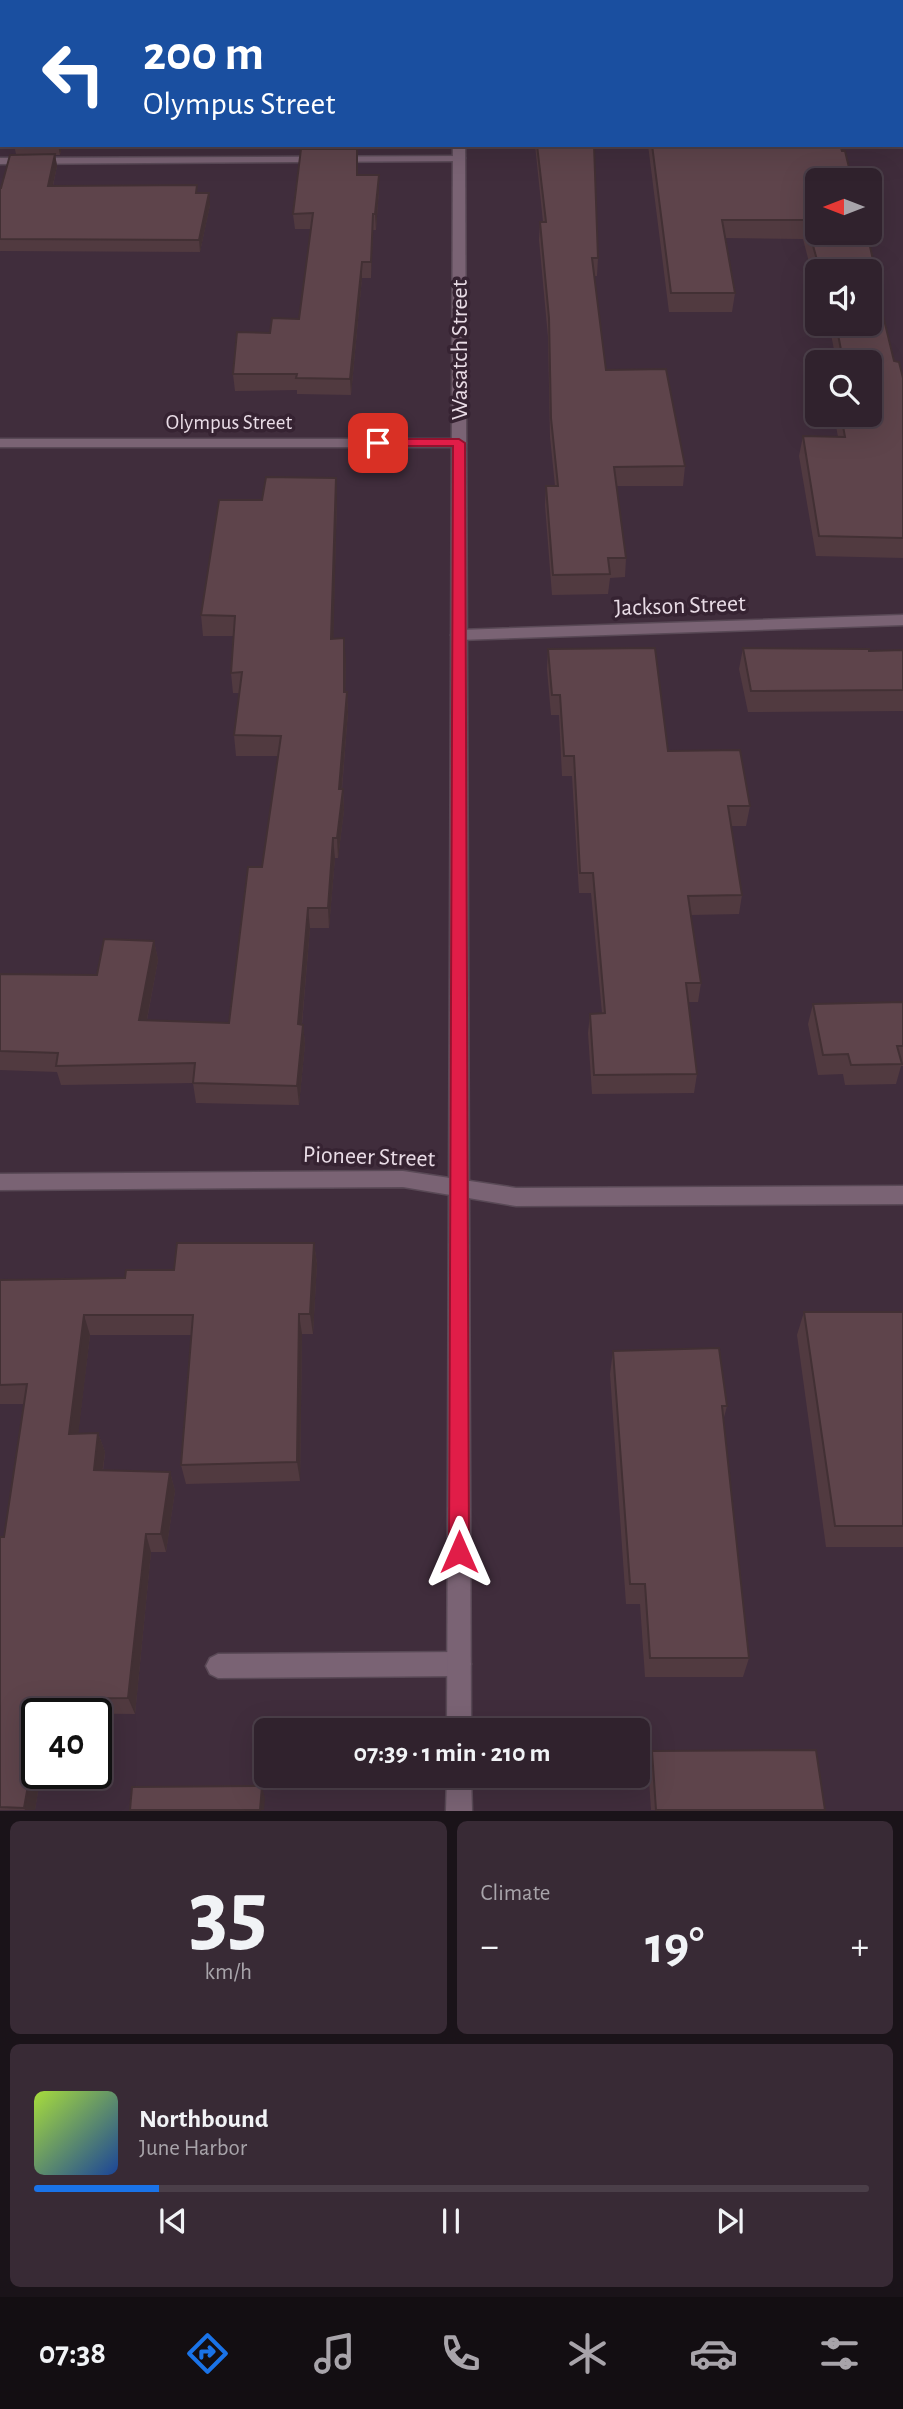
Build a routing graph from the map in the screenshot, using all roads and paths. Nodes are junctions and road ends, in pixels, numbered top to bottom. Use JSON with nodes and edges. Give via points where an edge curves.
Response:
{"nodes":[{"id":1,"x":459,"y":152,"type":"edge"},
{"id":2,"x":0,"y":161,"type":"edge"},
{"id":3,"x":0,"y":443,"type":"edge"},
{"id":4,"x":459,"y":443,"type":"junction"},
{"id":5,"x":903,"y":620,"type":"edge"},
{"id":6,"x":459,"y":635,"type":"junction"},
{"id":7,"x":0,"y":1182,"type":"edge"},
{"id":8,"x":459,"y":1187,"type":"junction"},
{"id":9,"x":903,"y":1195,"type":"edge"},
{"id":10,"x":459,"y":1664,"type":"junction"},
{"id":11,"x":218,"y":1666,"type":"dead end"},
{"id":12,"x":459,"y":1718,"type":"edge"},
{"id":13,"x":459,"y":1788,"type":"edge"},
{"id":14,"x":459,"y":1811,"type":"edge"}],
"edges":[{"from":1,"to":2,"type":"street"},
{"from":1,"to":4,"type":"street","name":"Wasatch Street"},
{"from":3,"to":4,"type":"street","name":"Olympus Street"},
{"from":4,"to":6,"type":"street","name":"Wasatch Street"},
{"from":5,"to":6,"type":"street","name":"Jackson Street"},
{"from":6,"to":8,"type":"street","name":"Wasatch Street"},
{"from":7,"to":8,"type":"street","name":"Pioneer Street","via":[[403,1179]]},
{"from":8,"to":9,"type":"street","name":"Pioneer Street","via":[[516,1197]]},
{"from":8,"to":10,"type":"street","name":"Wasatch Street"},
{"from":10,"to":11,"type":"street"},
{"from":10,"to":12,"type":"street","name":"Wasatch Street"},
{"from":13,"to":14,"type":"street"}]}
